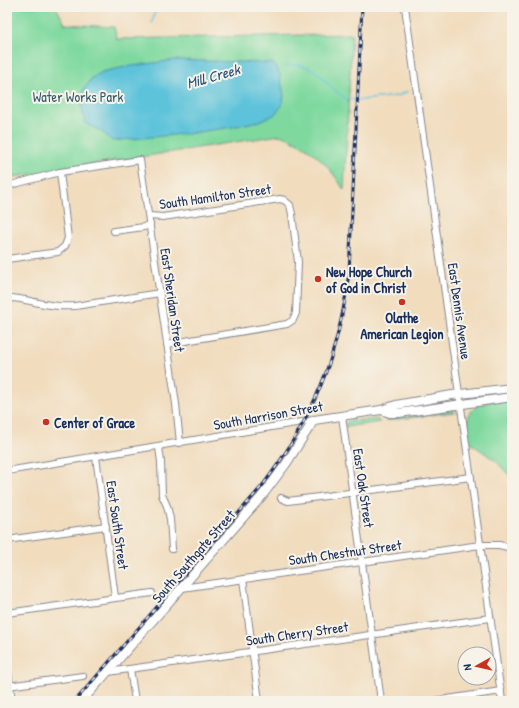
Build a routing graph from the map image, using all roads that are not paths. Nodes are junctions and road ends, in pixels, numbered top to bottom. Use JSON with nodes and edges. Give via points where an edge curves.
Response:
{"nodes":[{"id":1,"x":406,"y":7,"type":"edge"},
{"id":2,"x":60,"y":172,"type":"junction"},
{"id":3,"x":7,"y":186,"type":"edge"},
{"id":4,"x":149,"y":216,"type":"junction"},
{"id":5,"x":150,"y":224,"type":"junction"},
{"id":6,"x":114,"y":231,"type":"dead end"},
{"id":7,"x":7,"y":259,"type":"edge"},
{"id":8,"x":160,"y":293,"type":"junction"},
{"id":9,"x":7,"y":298,"type":"edge"},
{"id":10,"x":167,"y":344,"type":"junction"},
{"id":11,"x":512,"y":388,"type":"edge"},
{"id":12,"x":460,"y":394,"type":"junction"},
{"id":13,"x":512,"y":397,"type":"edge"},
{"id":14,"x":461,"y":404,"type":"junction"},
{"id":15,"x":381,"y":410,"type":"junction"},
{"id":16,"x":342,"y":416,"type":"junction"},
{"id":17,"x":314,"y":420,"type":"junction"},
{"id":18,"x":180,"y":443,"type":"junction"},
{"id":19,"x":159,"y":447,"type":"junction"},
{"id":20,"x":96,"y":457,"type":"junction"},
{"id":21,"x":7,"y":471,"type":"edge"},
{"id":22,"x":471,"y":477,"type":"junction"},
{"id":23,"x":353,"y":493,"type":"junction"},
{"id":24,"x":281,"y":498,"type":"dead end"},
{"id":25,"x":106,"y":526,"type":"junction"},
{"id":26,"x":7,"y":540,"type":"edge"},
{"id":27,"x":480,"y":545,"type":"junction"},
{"id":28,"x":512,"y":548,"type":"edge"},
{"id":29,"x":172,"y":549,"type":"dead end"},
{"id":30,"x":362,"y":562,"type":"junction"},
{"id":31,"x":243,"y":579,"type":"junction"},
{"id":32,"x":182,"y":588,"type":"junction"},
{"id":33,"x":152,"y":592,"type":"dead end"},
{"id":34,"x":115,"y":597,"type":"junction"},
{"id":35,"x":7,"y":613,"type":"edge"},
{"id":36,"x":490,"y":618,"type":"junction"},
{"id":37,"x":372,"y":634,"type":"junction"},
{"id":38,"x":252,"y":651,"type":"junction"},
{"id":39,"x":7,"y":664,"type":"edge"},
{"id":40,"x":130,"y":669,"type":"junction"},
{"id":41,"x":108,"y":672,"type":"junction"},
{"id":42,"x":83,"y":676,"type":"dead end"},
{"id":43,"x":8,"y":686,"type":"edge"},
{"id":44,"x":501,"y":691,"type":"junction"},
{"id":45,"x":12,"y":701,"type":"edge"},
{"id":46,"x":82,"y":701,"type":"edge"},
{"id":47,"x":134,"y":701,"type":"edge"},
{"id":48,"x":259,"y":701,"type":"edge"},
{"id":49,"x":381,"y":701,"type":"edge"},
{"id":50,"x":434,"y":701,"type":"edge"},
{"id":51,"x":502,"y":701,"type":"edge"}],
"edges":[{"from":1,"to":12,"type":"street","name":"East Dennis Avenue"},
{"from":2,"to":3,"type":"street"},
{"from":2,"to":4,"type":"street","name":"East Sheridan Street","via":[[140,160]]},
{"from":2,"to":7,"type":"street","via":[[68,238],[65,246],[58,252]]},
{"from":4,"to":5,"type":"street","name":"East Sheridan Street"},
{"from":4,"to":10,"type":"street","name":"South Hamilton Street","via":[[163,217],[280,199],[290,205],[292,214],[298,262],[296,313],[293,320],[287,324]]},
{"from":5,"to":6,"type":"street"},
{"from":5,"to":8,"type":"street","name":"East Sheridan Street"},
{"from":8,"to":9,"type":"street","via":[[62,307]]},
{"from":8,"to":10,"type":"street","name":"East Sheridan Street"},
{"from":10,"to":18,"type":"street","name":"East Sheridan Street"},
{"from":11,"to":12,"type":"main road","name":"South Harrison Street"},
{"from":12,"to":14,"type":"street","name":"East Dennis Avenue"},
{"from":12,"to":15,"type":"main road","name":"South Harrison Street","via":[[396,404]]},
{"from":13,"to":14,"type":"main road","name":"South Harrison Street"},
{"from":14,"to":15,"type":"main road","name":"South Harrison Street","via":[[398,413]]},
{"from":14,"to":22,"type":"street","name":"East Dennis Avenue"},
{"from":15,"to":16,"type":"main road","name":"South Harrison Street"},
{"from":16,"to":17,"type":"main road","name":"South Harrison Street"},
{"from":16,"to":23,"type":"street","name":"East Oak Street"},
{"from":17,"to":18,"type":"street","name":"South Harrison Street"},
{"from":17,"to":32,"type":"main road","name":"South Southgate Street","via":[[262,496]]},
{"from":18,"to":19,"type":"street","name":"South Harrison Street"},
{"from":19,"to":20,"type":"street","name":"South Harrison Street"},
{"from":19,"to":29,"type":"street","via":[[162,495],[170,519]]},
{"from":20,"to":21,"type":"street","name":"South Harrison Street"},
{"from":20,"to":25,"type":"street","name":"East South Street"},
{"from":22,"to":23,"type":"street"},
{"from":22,"to":27,"type":"street","name":"East Dennis Avenue"},
{"from":23,"to":24,"type":"street","via":[[288,501]]},
{"from":23,"to":30,"type":"street","name":"East Oak Street"},
{"from":25,"to":26,"type":"street"},
{"from":25,"to":34,"type":"street","name":"East South Street"},
{"from":27,"to":28,"type":"street","name":"South Chestnut Street"},
{"from":27,"to":30,"type":"street","name":"South Chestnut Street"},
{"from":27,"to":36,"type":"street","name":"East Dennis Avenue"},
{"from":30,"to":31,"type":"street","name":"South Chestnut Street"},
{"from":30,"to":37,"type":"street","name":"East Oak Street"},
{"from":31,"to":32,"type":"street","name":"South Chestnut Street"},
{"from":31,"to":38,"type":"street"},
{"from":32,"to":41,"type":"main road","name":"South Southgate Street"},
{"from":33,"to":34,"type":"street"},
{"from":34,"to":35,"type":"street"},
{"from":36,"to":37,"type":"street","name":"South Cherry Street"},
{"from":36,"to":44,"type":"street","name":"East Dennis Avenue"},
{"from":37,"to":38,"type":"street","name":"South Cherry Street"},
{"from":37,"to":49,"type":"street","name":"East Oak Street"},
{"from":38,"to":40,"type":"street","name":"South Cherry Street"},
{"from":38,"to":48,"type":"street"},
{"from":39,"to":43,"type":"street"},
{"from":40,"to":41,"type":"street","name":"South Cherry Street"},
{"from":40,"to":47,"type":"street"},
{"from":41,"to":46,"type":"main road","name":"South Southgate Street"},
{"from":42,"to":43,"type":"street"},
{"from":43,"to":45,"type":"street"},
{"from":44,"to":50,"type":"street"},
{"from":44,"to":51,"type":"street","name":"East Dennis Avenue"}]}
